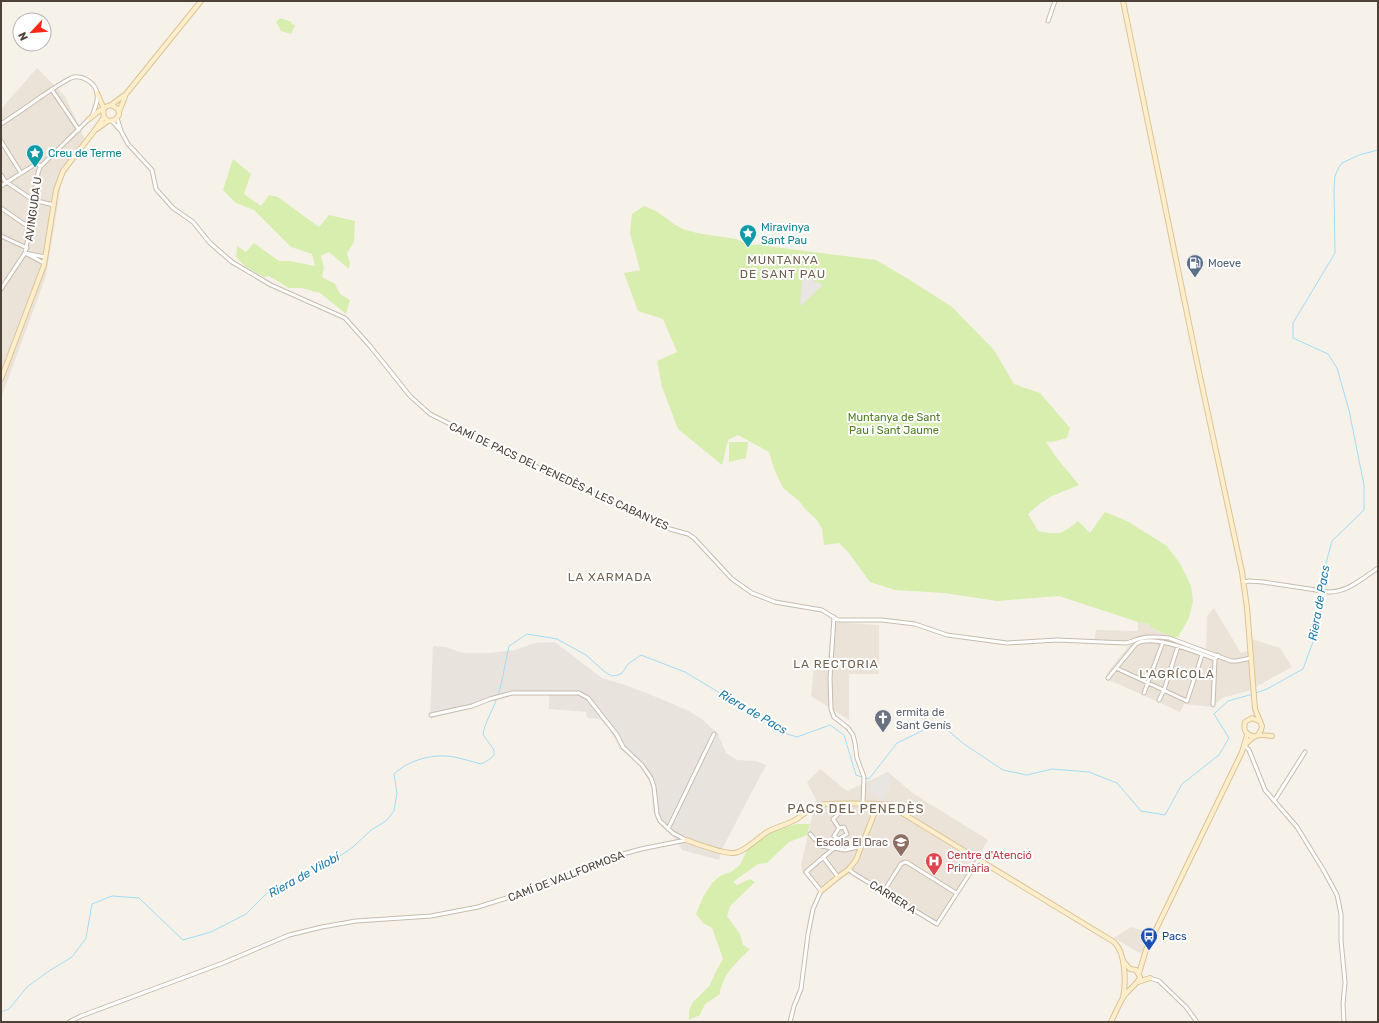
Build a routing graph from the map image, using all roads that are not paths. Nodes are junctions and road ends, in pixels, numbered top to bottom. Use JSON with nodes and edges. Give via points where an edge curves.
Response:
{"nodes":[{"id":1,"x":200,"y":1,"type":"edge"},
{"id":2,"x":1055,"y":1,"type":"edge"},
{"id":3,"x":1123,"y":1,"type":"edge"},
{"id":4,"x":1048,"y":21,"type":"dead end"},
{"id":5,"x":52,"y":90,"type":"junction"},
{"id":6,"x":97,"y":93,"type":"junction"},
{"id":7,"x":126,"y":94,"type":"junction"},
{"id":8,"x":110,"y":105,"type":"junction"},
{"id":9,"x":104,"y":109,"type":"junction"},
{"id":10,"x":119,"y":112,"type":"junction"},
{"id":11,"x":103,"y":116,"type":"junction"},
{"id":12,"x":91,"y":118,"type":"junction"},
{"id":13,"x":117,"y":118,"type":"junction"},
{"id":14,"x":110,"y":121,"type":"junction"},
{"id":15,"x":1,"y":124,"type":"edge"},
{"id":16,"x":79,"y":130,"type":"junction"},
{"id":17,"x":95,"y":130,"type":"junction"},
{"id":18,"x":122,"y":130,"type":"junction"},
{"id":19,"x":1,"y":141,"type":"edge"},
{"id":20,"x":47,"y":160,"type":"junction"},
{"id":21,"x":37,"y":164,"type":"junction"},
{"id":22,"x":41,"y":166,"type":"junction"},
{"id":23,"x":21,"y":173,"type":"junction"},
{"id":24,"x":1,"y":175,"type":"edge"},
{"id":25,"x":7,"y":182,"type":"junction"},
{"id":26,"x":1,"y":186,"type":"edge"},
{"id":27,"x":34,"y":200,"type":"junction"},
{"id":28,"x":54,"y":205,"type":"junction"},
{"id":29,"x":1,"y":208,"type":"edge"},
{"id":30,"x":30,"y":228,"type":"junction"},
{"id":31,"x":1,"y":236,"type":"edge"},
{"id":32,"x":27,"y":248,"type":"junction"},
{"id":33,"x":25,"y":253,"type":"junction"},
{"id":34,"x":45,"y":257,"type":"junction"},
{"id":35,"x":44,"y":263,"type":"junction"},
{"id":36,"x":1,"y":289,"type":"edge"},
{"id":37,"x":1,"y":379,"type":"edge"},
{"id":38,"x":1378,"y":568,"type":"edge"},
{"id":39,"x":1244,"y":582,"type":"junction"},
{"id":40,"x":834,"y":617,"type":"junction"},
{"id":41,"x":1163,"y":642,"type":"junction"},
{"id":42,"x":1178,"y":646,"type":"junction"},
{"id":43,"x":1202,"y":654,"type":"junction"},
{"id":44,"x":1218,"y":655,"type":"junction"},
{"id":45,"x":1250,"y":658,"type":"junction"},
{"id":46,"x":1215,"y":659,"type":"junction"},
{"id":47,"x":1116,"y":668,"type":"junction"},
{"id":48,"x":1108,"y":678,"type":"dead end"},
{"id":49,"x":1148,"y":683,"type":"junction"},
{"id":50,"x":1164,"y":690,"type":"junction"},
{"id":51,"x":1144,"y":693,"type":"dead end"},
{"id":52,"x":1159,"y":700,"type":"dead end"},
{"id":53,"x":1213,"y":705,"type":"dead end"},
{"id":54,"x":1255,"y":708,"type":"junction"},
{"id":55,"x":431,"y":715,"type":"dead end"},
{"id":56,"x":1252,"y":718,"type":"junction"},
{"id":57,"x":1259,"y":721,"type":"junction"},
{"id":58,"x":1262,"y":728,"type":"junction"},
{"id":59,"x":714,"y":734,"type":"dead end"},
{"id":60,"x":1248,"y":735,"type":"junction"},
{"id":61,"x":1258,"y":735,"type":"junction"},
{"id":62,"x":1253,"y":736,"type":"junction"},
{"id":63,"x":1245,"y":746,"type":"junction"},
{"id":64,"x":1305,"y":752,"type":"dead end"},
{"id":65,"x":1274,"y":801,"type":"junction"},
{"id":66,"x":849,"y":804,"type":"junction"},
{"id":67,"x":863,"y":804,"type":"junction"},
{"id":68,"x":878,"y":804,"type":"junction"},
{"id":69,"x":840,"y":828,"type":"junction"},
{"id":70,"x":668,"y":829,"type":"junction"},
{"id":71,"x":810,"y":834,"type":"dead end"},
{"id":72,"x":836,"y":837,"type":"junction"},
{"id":73,"x":686,"y":840,"type":"junction"},
{"id":74,"x":862,"y":846,"type":"junction"},
{"id":75,"x":834,"y":848,"type":"junction"},
{"id":76,"x":822,"y":857,"type":"junction"},
{"id":77,"x":979,"y":859,"type":"junction"},
{"id":78,"x":849,"y":869,"type":"junction"},
{"id":79,"x":838,"y":877,"type":"junction"},
{"id":80,"x":821,"y":890,"type":"junction"},
{"id":81,"x":884,"y":891,"type":"junction"},
{"id":82,"x":956,"y":893,"type":"junction"},
{"id":83,"x":1145,"y":954,"type":"junction"},
{"id":84,"x":1122,"y":961,"type":"junction"},
{"id":85,"x":1131,"y":969,"type":"junction"},
{"id":86,"x":1139,"y":973,"type":"junction"},
{"id":87,"x":1124,"y":976,"type":"junction"},
{"id":88,"x":1150,"y":978,"type":"junction"},
{"id":89,"x":1136,"y":983,"type":"junction"},
{"id":90,"x":1123,"y":998,"type":"junction"},
{"id":91,"x":69,"y":1022,"type":"edge"},
{"id":92,"x":790,"y":1022,"type":"edge"},
{"id":93,"x":1111,"y":1022,"type":"edge"},
{"id":94,"x":1197,"y":1022,"type":"edge"},
{"id":95,"x":1344,"y":1022,"type":"edge"}],
"edges":[{"from":1,"to":7,"type":"main road"},
{"from":2,"to":4,"type":"street"},
{"from":3,"to":39,"type":"main road"},
{"from":5,"to":6,"type":"street","via":[[72,78],[81,77],[90,82]]},
{"from":5,"to":15,"type":"street"},
{"from":5,"to":16,"type":"street"},
{"from":6,"to":8,"type":"main road"},
{"from":6,"to":9,"type":"main road"},
{"from":6,"to":12,"type":"street"},
{"from":7,"to":8,"type":"main road"},
{"from":7,"to":10,"type":"main road"},
{"from":8,"to":9,"type":"main road"},
{"from":8,"to":10,"type":"main road","via":[[116,106]]},
{"from":9,"to":11,"type":"main road"},
{"from":9,"to":12,"type":"main road"},
{"from":10,"to":13,"type":"main road"},
{"from":11,"to":12,"type":"main road"},
{"from":11,"to":14,"type":"main road"},
{"from":11,"to":17,"type":"main road"},
{"from":12,"to":16,"type":"street","name":"AVINGUDA U"},
{"from":13,"to":14,"type":"main road"},
{"from":13,"to":18,"type":"street","name":"CAMÍ DE PACS DEL PENEDÈS A LES CABANYES"},
{"from":14,"to":17,"type":"main road"},
{"from":14,"to":18,"type":"street","name":"CAMÍ DE PACS DEL PENEDÈS A LES CABANYES"},
{"from":16,"to":20,"type":"street","name":"AVINGUDA U"},
{"from":17,"to":28,"type":"main road","via":[[63,171]]},
{"from":18,"to":40,"type":"street","name":"CAMÍ DE PACS DEL PENEDÈS A LES CABANYES","via":[[128,144],[152,170],[154,185],[159,192],[177,212],[193,222],[210,243],[256,277],[345,318],[410,396],[434,417],[663,527],[688,534],[732,579],[752,594],[775,602],[822,610]]},
{"from":19,"to":23,"type":"street"},
{"from":20,"to":21,"type":"street"},
{"from":20,"to":22,"type":"street","name":"AVINGUDA U"},
{"from":21,"to":22,"type":"street"},
{"from":21,"to":23,"type":"street"},
{"from":22,"to":27,"type":"street","name":"AVINGUDA U"},
{"from":23,"to":25,"type":"street"},
{"from":24,"to":25,"type":"street"},
{"from":25,"to":26,"type":"street"},
{"from":25,"to":27,"type":"street"},
{"from":27,"to":28,"type":"street"},
{"from":27,"to":30,"type":"street","name":"AVINGUDA U"},
{"from":28,"to":34,"type":"main road"},
{"from":29,"to":30,"type":"street"},
{"from":30,"to":32,"type":"street","name":"AVINGUDA U"},
{"from":31,"to":32,"type":"street"},
{"from":32,"to":33,"type":"street","name":"AVINGUDA U"},
{"from":33,"to":34,"type":"street"},
{"from":33,"to":35,"type":"street"},
{"from":33,"to":36,"type":"street","name":"AVINGUDA U"},
{"from":34,"to":35,"type":"main road"},
{"from":35,"to":37,"type":"main road"},
{"from":38,"to":39,"type":"street","via":[[1344,590],[1336,592],[1263,582]]},
{"from":39,"to":45,"type":"main road"},
{"from":40,"to":44,"type":"street","name":"CAMÍ DE PACS DEL PENEDÈS A LES CABANYES","via":[[838,620],[882,620],[915,624],[947,635],[1007,643],[1057,640],[1126,643],[1144,637],[1162,637]]},
{"from":40,"to":67,"type":"street","via":[[830,678],[831,710],[834,717],[853,735],[864,777]]},
{"from":41,"to":42,"type":"street"},
{"from":41,"to":47,"type":"street","via":[[1137,643]]},
{"from":41,"to":49,"type":"street"},
{"from":42,"to":43,"type":"street"},
{"from":42,"to":50,"type":"street"},
{"from":43,"to":46,"type":"street"},
{"from":43,"to":50,"type":"street","via":[[1187,701]]},
{"from":44,"to":45,"type":"street","name":"CAMÍ DE PACS DEL PENEDÈS A LES CABANYES","via":[[1231,661]]},
{"from":44,"to":46,"type":"street"},
{"from":45,"to":54,"type":"main road"},
{"from":46,"to":53,"type":"street"},
{"from":47,"to":48,"type":"street"},
{"from":47,"to":49,"type":"street"},
{"from":49,"to":50,"type":"street"},
{"from":49,"to":51,"type":"street"},
{"from":50,"to":52,"type":"street"},
{"from":54,"to":56,"type":"main road"},
{"from":54,"to":57,"type":"main road"},
{"from":55,"to":70,"type":"street","via":[[512,694],[579,693],[588,698],[627,752],[647,770],[654,787],[658,818]]},
{"from":56,"to":57,"type":"main road"},
{"from":56,"to":60,"type":"main road","via":[[1247,720],[1244,726]]},
{"from":57,"to":58,"type":"main road"},
{"from":58,"to":61,"type":"main road"},
{"from":58,"to":61,"type":"main road","via":[[1272,736]]},
{"from":59,"to":70,"type":"street"},
{"from":60,"to":62,"type":"main road"},
{"from":60,"to":63,"type":"main road"},
{"from":61,"to":62,"type":"main road"},
{"from":62,"to":63,"type":"main road"},
{"from":63,"to":65,"type":"street","via":[[1265,790]]},
{"from":63,"to":83,"type":"main road"},
{"from":64,"to":65,"type":"street"},
{"from":65,"to":95,"type":"street","via":[[1297,827],[1337,895],[1341,914],[1345,982]]},
{"from":66,"to":67,"type":"main road"},
{"from":66,"to":69,"type":"street","via":[[833,819]]},
{"from":66,"to":73,"type":"main road","via":[[818,805],[735,853],[727,853]]},
{"from":67,"to":68,"type":"main road"},
{"from":68,"to":74,"type":"main road"},
{"from":68,"to":77,"type":"main road","via":[[889,805]]},
{"from":69,"to":72,"type":"street","via":[[834,836]]},
{"from":69,"to":72,"type":"street","via":[[844,827],[847,834],[839,839]]},
{"from":70,"to":73,"type":"street"},
{"from":71,"to":75,"type":"street","via":[[821,846]]},
{"from":72,"to":75,"type":"street"},
{"from":73,"to":91,"type":"street","name":"CAMÍ DE VALLFORMOSA","via":[[616,856],[542,887],[478,907],[431,916],[356,921],[300,932]]},
{"from":74,"to":75,"type":"street","via":[[845,850]]},
{"from":74,"to":78,"type":"main road"},
{"from":75,"to":76,"type":"street"},
{"from":76,"to":79,"type":"street"},
{"from":76,"to":80,"type":"street","via":[[806,872]]},
{"from":77,"to":82,"type":"street"},
{"from":77,"to":84,"type":"main road","via":[[1114,942],[1120,949]]},
{"from":78,"to":79,"type":"main road"},
{"from":78,"to":81,"type":"street","name":"CARRER A"},
{"from":79,"to":80,"type":"main road"},
{"from":80,"to":92,"type":"street","via":[[808,934],[801,989]]},
{"from":81,"to":82,"type":"street","via":[[901,864],[905,862]]},
{"from":81,"to":82,"type":"street","name":"CARRER A","via":[[937,924]]},
{"from":83,"to":85,"type":"main road"},
{"from":83,"to":86,"type":"main road"},
{"from":84,"to":85,"type":"main road"},
{"from":84,"to":87,"type":"main road"},
{"from":85,"to":86,"type":"main road"},
{"from":85,"to":87,"type":"main road"},
{"from":86,"to":88,"type":"main road"},
{"from":86,"to":89,"type":"main road"},
{"from":87,"to":89,"type":"main road","via":[[1128,983]]},
{"from":87,"to":90,"type":"main road"},
{"from":88,"to":89,"type":"main road"},
{"from":88,"to":94,"type":"street","via":[[1159,981]]},
{"from":89,"to":90,"type":"main road"},
{"from":90,"to":93,"type":"main road"}]}
